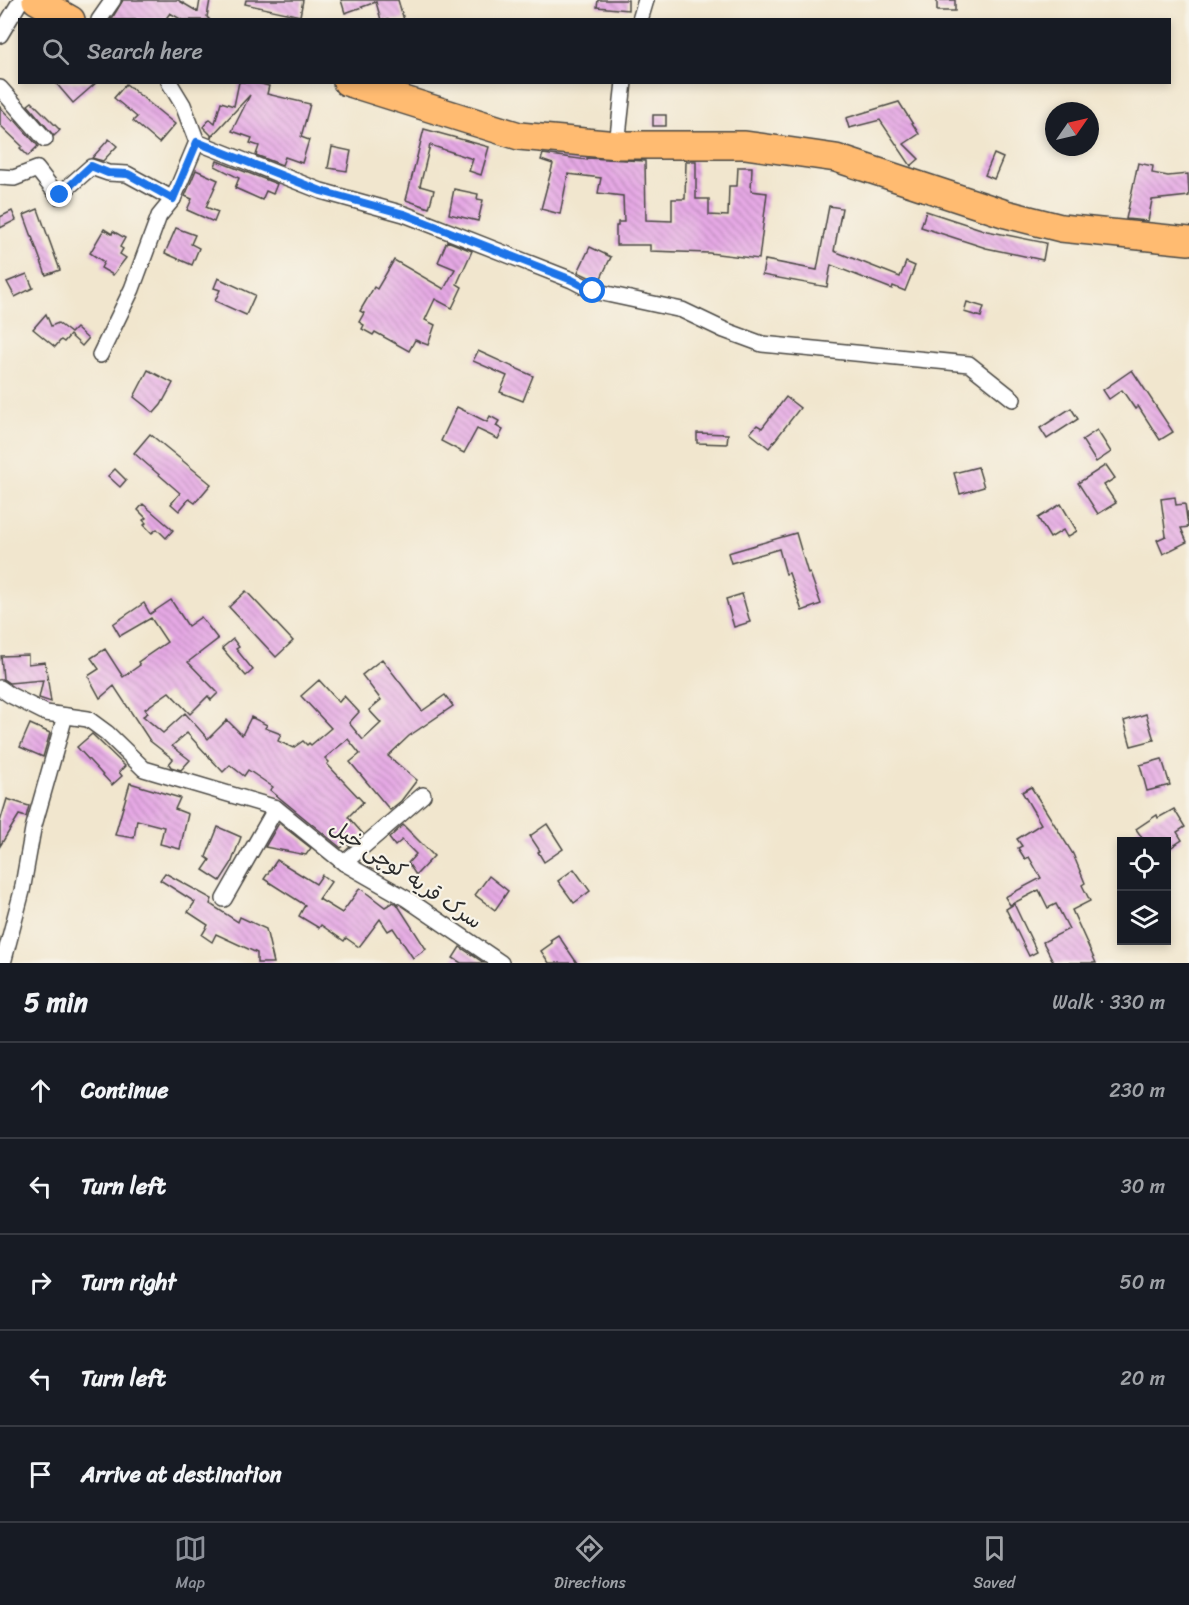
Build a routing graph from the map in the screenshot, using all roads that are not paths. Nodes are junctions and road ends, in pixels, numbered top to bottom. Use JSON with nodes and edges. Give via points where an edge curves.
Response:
{"nodes":[{"id":1,"x":21,"y":0,"type":"edge"},
{"id":2,"x":36,"y":0,"type":"edge"},
{"id":3,"x":112,"y":0,"type":"edge"},
{"id":4,"x":646,"y":0,"type":"edge"},
{"id":5,"x":67,"y":18,"type":"edge"},
{"id":6,"x":100,"y":18,"type":"edge"},
{"id":7,"x":641,"y":18,"type":"edge"},
{"id":8,"x":0,"y":35,"type":"edge"},
{"id":9,"x":170,"y":84,"type":"edge"},
{"id":10,"x":353,"y":84,"type":"edge"},
{"id":11,"x":624,"y":84,"type":"edge"},
{"id":12,"x":0,"y":88,"type":"edge"},
{"id":13,"x":45,"y":139,"type":"dead end"},
{"id":14,"x":197,"y":142,"type":"junction"},
{"id":15,"x":617,"y":145,"type":"junction"},
{"id":16,"x":0,"y":177,"type":"edge"},
{"id":17,"x":173,"y":199,"type":"junction"},
{"id":18,"x":1189,"y":241,"type":"edge"},
{"id":19,"x":100,"y":355,"type":"dead end"},
{"id":20,"x":1013,"y":399,"type":"dead end"},
{"id":21,"x":0,"y":688,"type":"edge"},
{"id":22,"x":65,"y":716,"type":"junction"},
{"id":23,"x":423,"y":795,"type":"dead end"},
{"id":24,"x":276,"y":808,"type":"junction"},
{"id":25,"x":344,"y":863,"type":"junction"},
{"id":26,"x":224,"y":899,"type":"dead end"},
{"id":27,"x":3,"y":963,"type":"edge"},
{"id":28,"x":501,"y":963,"type":"edge"}],
"edges":[{"from":1,"to":8,"type":"street"},
{"from":2,"to":5,"type":"highway"},
{"from":3,"to":6,"type":"street"},
{"from":4,"to":7,"type":"street"},
{"from":9,"to":14,"type":"street"},
{"from":10,"to":15,"type":"highway","via":[[519,136]]},
{"from":11,"to":15,"type":"street"},
{"from":12,"to":13,"type":"street"},
{"from":14,"to":17,"type":"street"},
{"from":14,"to":20,"type":"street","via":[[321,191],[404,214],[593,291],[682,310],[762,344],[969,364]]},
{"from":15,"to":18,"type":"highway","via":[[745,145],[836,158],[1061,228]]},
{"from":16,"to":17,"type":"street","via":[[14,178],[37,169],[58,196],[91,166],[108,173],[128,174]]},
{"from":17,"to":19,"type":"street","via":[[159,216],[132,289]]},
{"from":21,"to":22,"type":"street","name":"سرک قریه کوچی خیل","via":[[46,713]]},
{"from":22,"to":24,"type":"street","name":"سرک قریه کوچی خیل","via":[[88,719],[144,769]]},
{"from":22,"to":27,"type":"street","via":[[33,829]]},
{"from":23,"to":25,"type":"street"},
{"from":24,"to":25,"type":"street","name":"سرک قریه کوچی خیل"},
{"from":24,"to":26,"type":"street"},
{"from":25,"to":28,"type":"street","name":"سرک قریه کوچی خیل","via":[[407,899]]}]}
